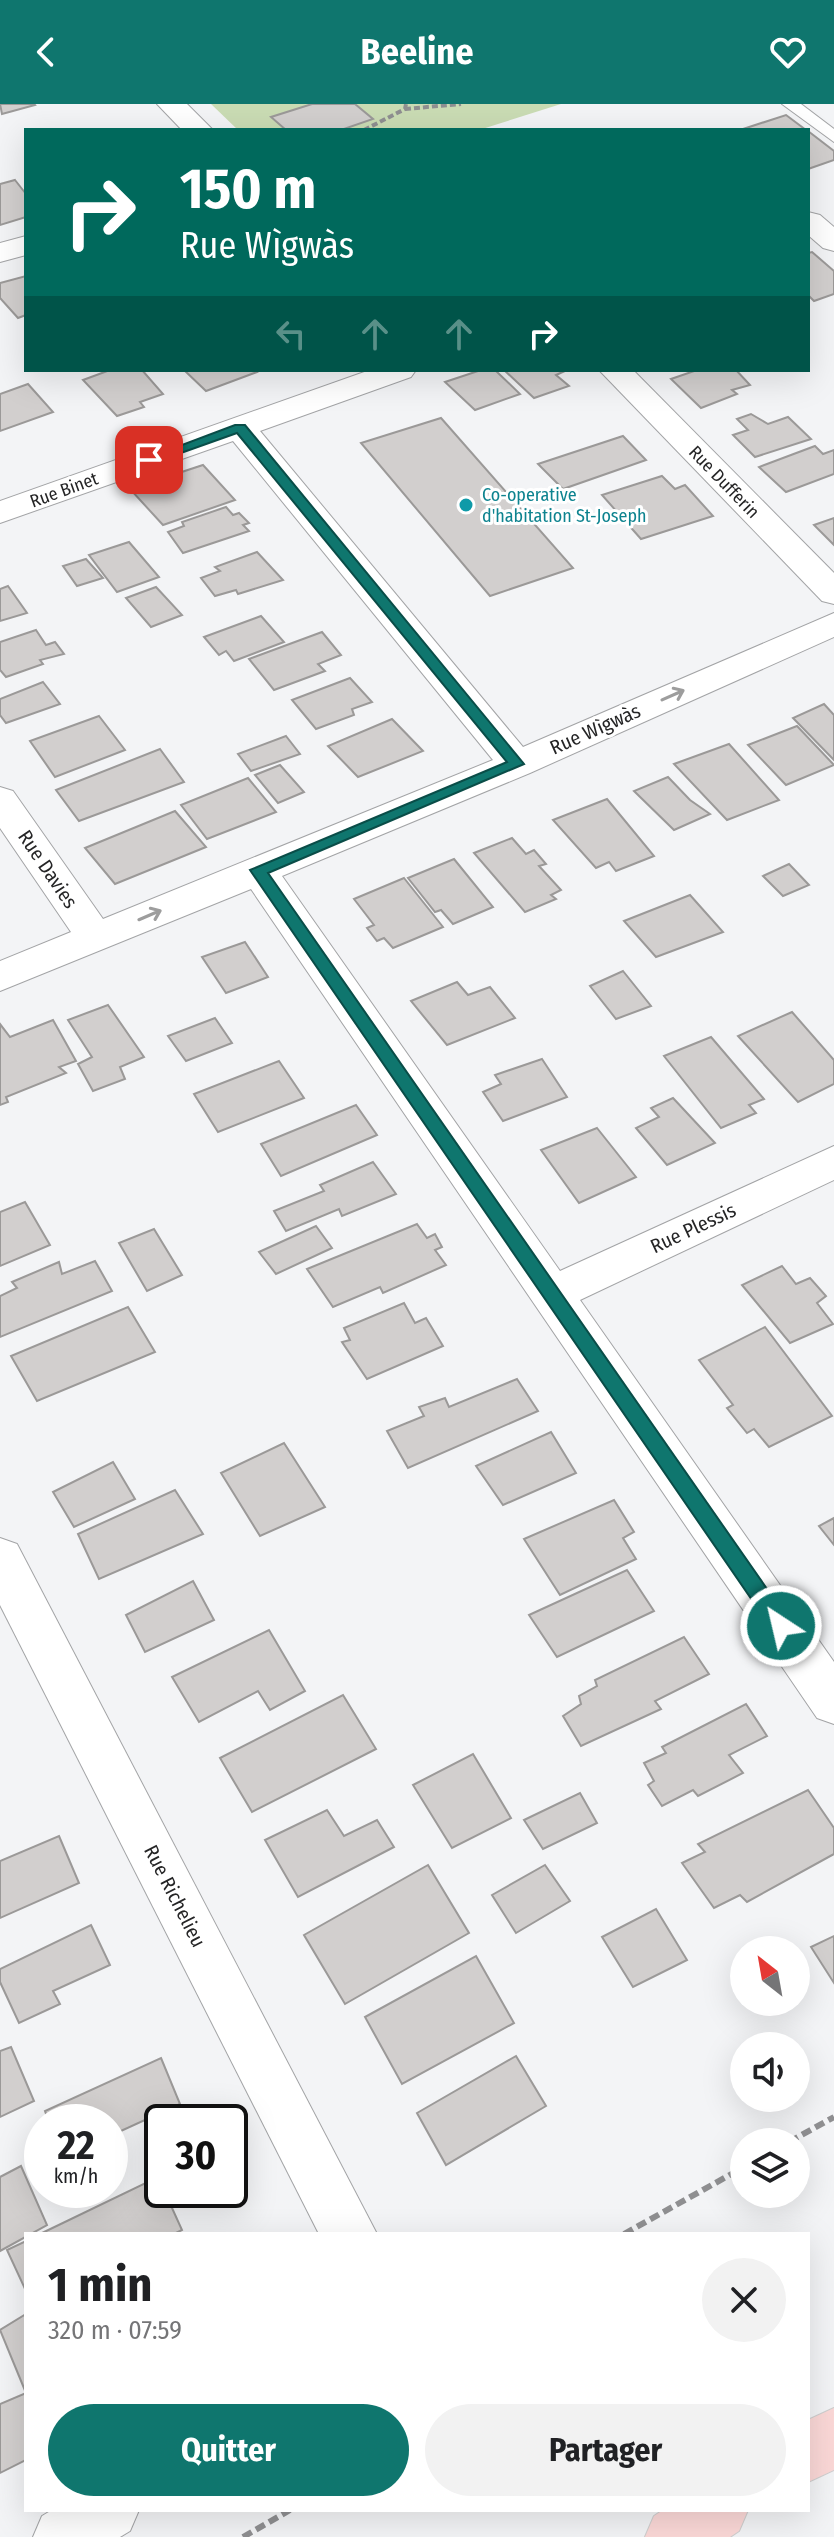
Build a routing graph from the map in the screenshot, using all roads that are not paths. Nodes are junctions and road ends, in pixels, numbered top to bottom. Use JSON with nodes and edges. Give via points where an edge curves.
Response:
{"nodes":[{"id":1,"x":171,"y":104,"type":"edge"},
{"id":2,"x":790,"y":104,"type":"edge"},
{"id":3,"x":197,"y":128,"type":"edge"},
{"id":4,"x":834,"y":137,"type":"edge"},
{"id":5,"x":817,"y":218,"type":"edge"},
{"id":6,"x":834,"y":242,"type":"edge"},
{"id":7,"x":24,"y":246,"type":"edge"},
{"id":8,"x":0,"y":253,"type":"edge"},
{"id":9,"x":394,"y":372,"type":"edge"},
{"id":10,"x":617,"y":372,"type":"edge"},
{"id":11,"x":240,"y":428,"type":"junction"},
{"id":12,"x":0,"y":513,"type":"edge"},
{"id":13,"x":834,"y":593,"type":"edge"},
{"id":14,"x":834,"y":624,"type":"edge"},
{"id":15,"x":517,"y":764,"type":"junction"},
{"id":16,"x":0,"y":800,"type":"edge"},
{"id":17,"x":258,"y":870,"type":"junction"},
{"id":18,"x":95,"y":938,"type":"junction"},
{"id":19,"x":0,"y":977,"type":"edge"},
{"id":20,"x":834,"y":1162,"type":"edge"},
{"id":21,"x":552,"y":1294,"type":"junction"},
{"id":22,"x":0,"y":1558,"type":"edge"},
{"id":23,"x":834,"y":1702,"type":"edge"},
{"id":24,"x":348,"y":2232,"type":"edge"},
{"id":25,"x":834,"y":2437,"type":"edge"},
{"id":26,"x":810,"y":2452,"type":"edge"},
{"id":27,"x":715,"y":2512,"type":"edge"},
{"id":28,"x":675,"y":2537,"type":"edge"}],
"edges":[{"from":1,"to":3,"type":"street"},
{"from":2,"to":4,"type":"lane"},
{"from":5,"to":6,"type":"street"},
{"from":7,"to":8,"type":"street"},
{"from":9,"to":11,"type":"street","name":"Rue Binet"},
{"from":10,"to":13,"type":"street","name":"Rue Dufferin"},
{"from":11,"to":12,"type":"street","name":"Rue Binet"},
{"from":11,"to":15,"type":"street"},
{"from":15,"to":14,"type":"street","name":"Rue Wìgwàs","one_way":true},
{"from":15,"to":17,"type":"street","name":"Rue Wìgwàs"},
{"from":16,"to":18,"type":"street","name":"Rue Davies"},
{"from":18,"to":17,"type":"street","name":"Rue Wìgwàs","one_way":true},
{"from":17,"to":21,"type":"street"},
{"from":18,"to":19,"type":"street","name":"Rue Wìgwàs"},
{"from":20,"to":21,"type":"street","name":"Rue Plessis"},
{"from":21,"to":23,"type":"street"},
{"from":22,"to":24,"type":"street","name":"Rue Richelieu"},
{"from":25,"to":26,"type":"main road"},
{"from":27,"to":28,"type":"main road"}]}
